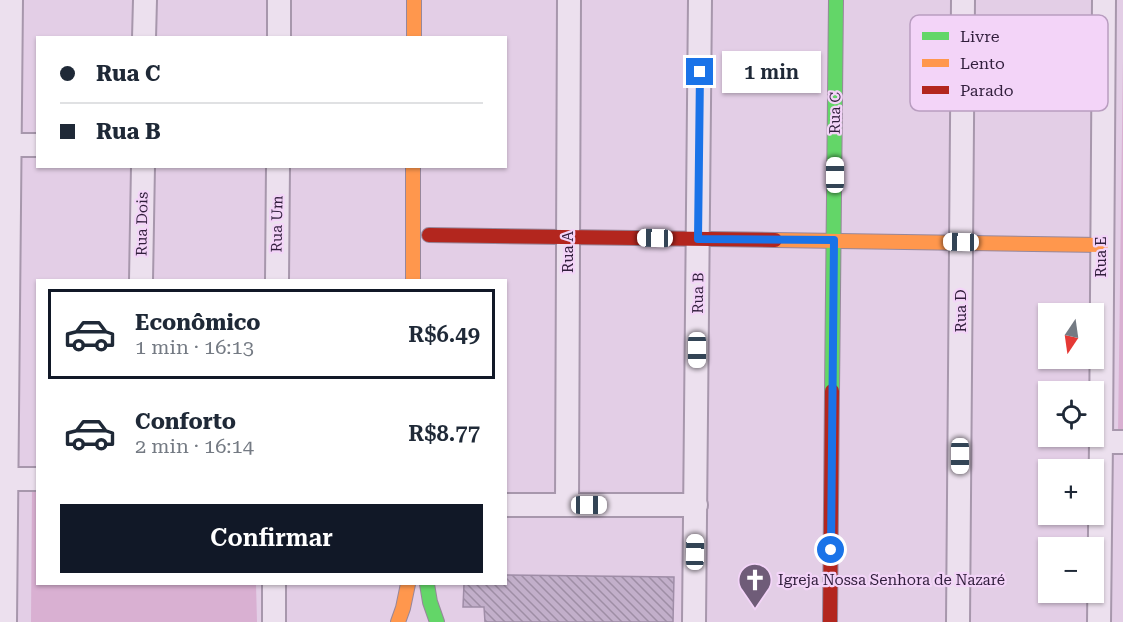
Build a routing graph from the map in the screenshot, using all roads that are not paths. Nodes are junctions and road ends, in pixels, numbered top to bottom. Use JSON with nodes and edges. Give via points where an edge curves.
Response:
{"nodes":[{"id":1,"x":11,"y":0,"type":"edge"},
{"id":2,"x":145,"y":0,"type":"edge"},
{"id":3,"x":279,"y":0,"type":"edge"},
{"id":4,"x":414,"y":0,"type":"edge"},
{"id":5,"x":569,"y":0,"type":"edge"},
{"id":6,"x":700,"y":0,"type":"edge"},
{"id":7,"x":836,"y":0,"type":"edge"},
{"id":8,"x":963,"y":0,"type":"edge"},
{"id":9,"x":1104,"y":0,"type":"edge"},
{"id":10,"x":963,"y":15,"type":"edge"},
{"id":11,"x":1107,"y":15,"type":"edge"},
{"id":12,"x":1108,"y":22,"type":"edge"},
{"id":13,"x":144,"y":36,"type":"edge"},
{"id":14,"x":279,"y":36,"type":"edge"},
{"id":15,"x":414,"y":36,"type":"edge"},
{"id":16,"x":1114,"y":55,"type":"edge"},
{"id":17,"x":962,"y":111,"type":"edge"},
{"id":18,"x":10,"y":145,"type":"junction"},
{"id":19,"x":36,"y":145,"type":"edge"},
{"id":20,"x":143,"y":168,"type":"edge"},
{"id":21,"x":278,"y":168,"type":"edge"},
{"id":22,"x":413,"y":168,"type":"edge"},
{"id":23,"x":4,"y":232,"type":"edge"},
{"id":24,"x":429,"y":235,"type":"dead end"},
{"id":25,"x":568,"y":237,"type":"junction"},
{"id":26,"x":698,"y":239,"type":"junction"},
{"id":27,"x":834,"y":240,"type":"junction"},
{"id":28,"x":961,"y":242,"type":"junction"},
{"id":29,"x":1101,"y":245,"type":"junction"},
{"id":30,"x":141,"y":279,"type":"edge"},
{"id":31,"x":277,"y":279,"type":"edge"},
{"id":32,"x":413,"y":279,"type":"edge"},
{"id":33,"x":1112,"y":442,"type":"edge"},
{"id":34,"x":6,"y":479,"type":"junction"},
{"id":35,"x":36,"y":479,"type":"edge"},
{"id":36,"x":507,"y":505,"type":"edge"},
{"id":37,"x":567,"y":505,"type":"junction"},
{"id":38,"x":696,"y":505,"type":"junction"},
{"id":39,"x":274,"y":585,"type":"edge"},
{"id":40,"x":408,"y":585,"type":"edge"},
{"id":41,"x":427,"y":585,"type":"edge"},
{"id":42,"x":5,"y":622,"type":"edge"},
{"id":43,"x":274,"y":622,"type":"edge"},
{"id":44,"x":398,"y":622,"type":"edge"},
{"id":45,"x":436,"y":622,"type":"edge"},
{"id":46,"x":694,"y":622,"type":"edge"},
{"id":47,"x":830,"y":622,"type":"edge"},
{"id":48,"x":958,"y":622,"type":"edge"},
{"id":49,"x":1099,"y":622,"type":"edge"}],
"edges":[{"from":1,"to":18,"type":"street"},
{"from":2,"to":13,"type":"street"},
{"from":3,"to":14,"type":"street"},
{"from":4,"to":15,"type":"street"},
{"from":5,"to":25,"type":"street","name":"Rua A"},
{"from":6,"to":26,"type":"street","name":"Rua B"},
{"from":7,"to":27,"type":"street","name":"Rua C"},
{"from":8,"to":10,"type":"street","name":"Rua D"},
{"from":9,"to":11,"type":"street","name":"Rua E"},
{"from":12,"to":16,"type":"street","name":"Rua E"},
{"from":16,"to":29,"type":"street","name":"Rua E"},
{"from":17,"to":28,"type":"street","name":"Rua D"},
{"from":18,"to":19,"type":"street"},
{"from":18,"to":23,"type":"street"},
{"from":20,"to":30,"type":"street","name":"Rua Dois"},
{"from":21,"to":31,"type":"street","name":"Rua Um"},
{"from":22,"to":32,"type":"street"},
{"from":23,"to":34,"type":"street"},
{"from":24,"to":25,"type":"street"},
{"from":25,"to":26,"type":"street"},
{"from":25,"to":37,"type":"street","name":"Rua A"},
{"from":26,"to":27,"type":"street"},
{"from":26,"to":38,"type":"street","name":"Rua B"},
{"from":27,"to":28,"type":"street"},
{"from":27,"to":47,"type":"street","name":"Rua C"},
{"from":28,"to":29,"type":"street"},
{"from":28,"to":48,"type":"street","name":"Rua D"},
{"from":29,"to":33,"type":"street","name":"Rua E"},
{"from":33,"to":49,"type":"street","name":"Rua E"},
{"from":34,"to":35,"type":"street"},
{"from":34,"to":42,"type":"street"},
{"from":36,"to":37,"type":"street"},
{"from":37,"to":38,"type":"street"},
{"from":38,"to":46,"type":"street","name":"Rua B"},
{"from":39,"to":43,"type":"street"},
{"from":40,"to":44,"type":"street"},
{"from":41,"to":45,"type":"street"}]}
